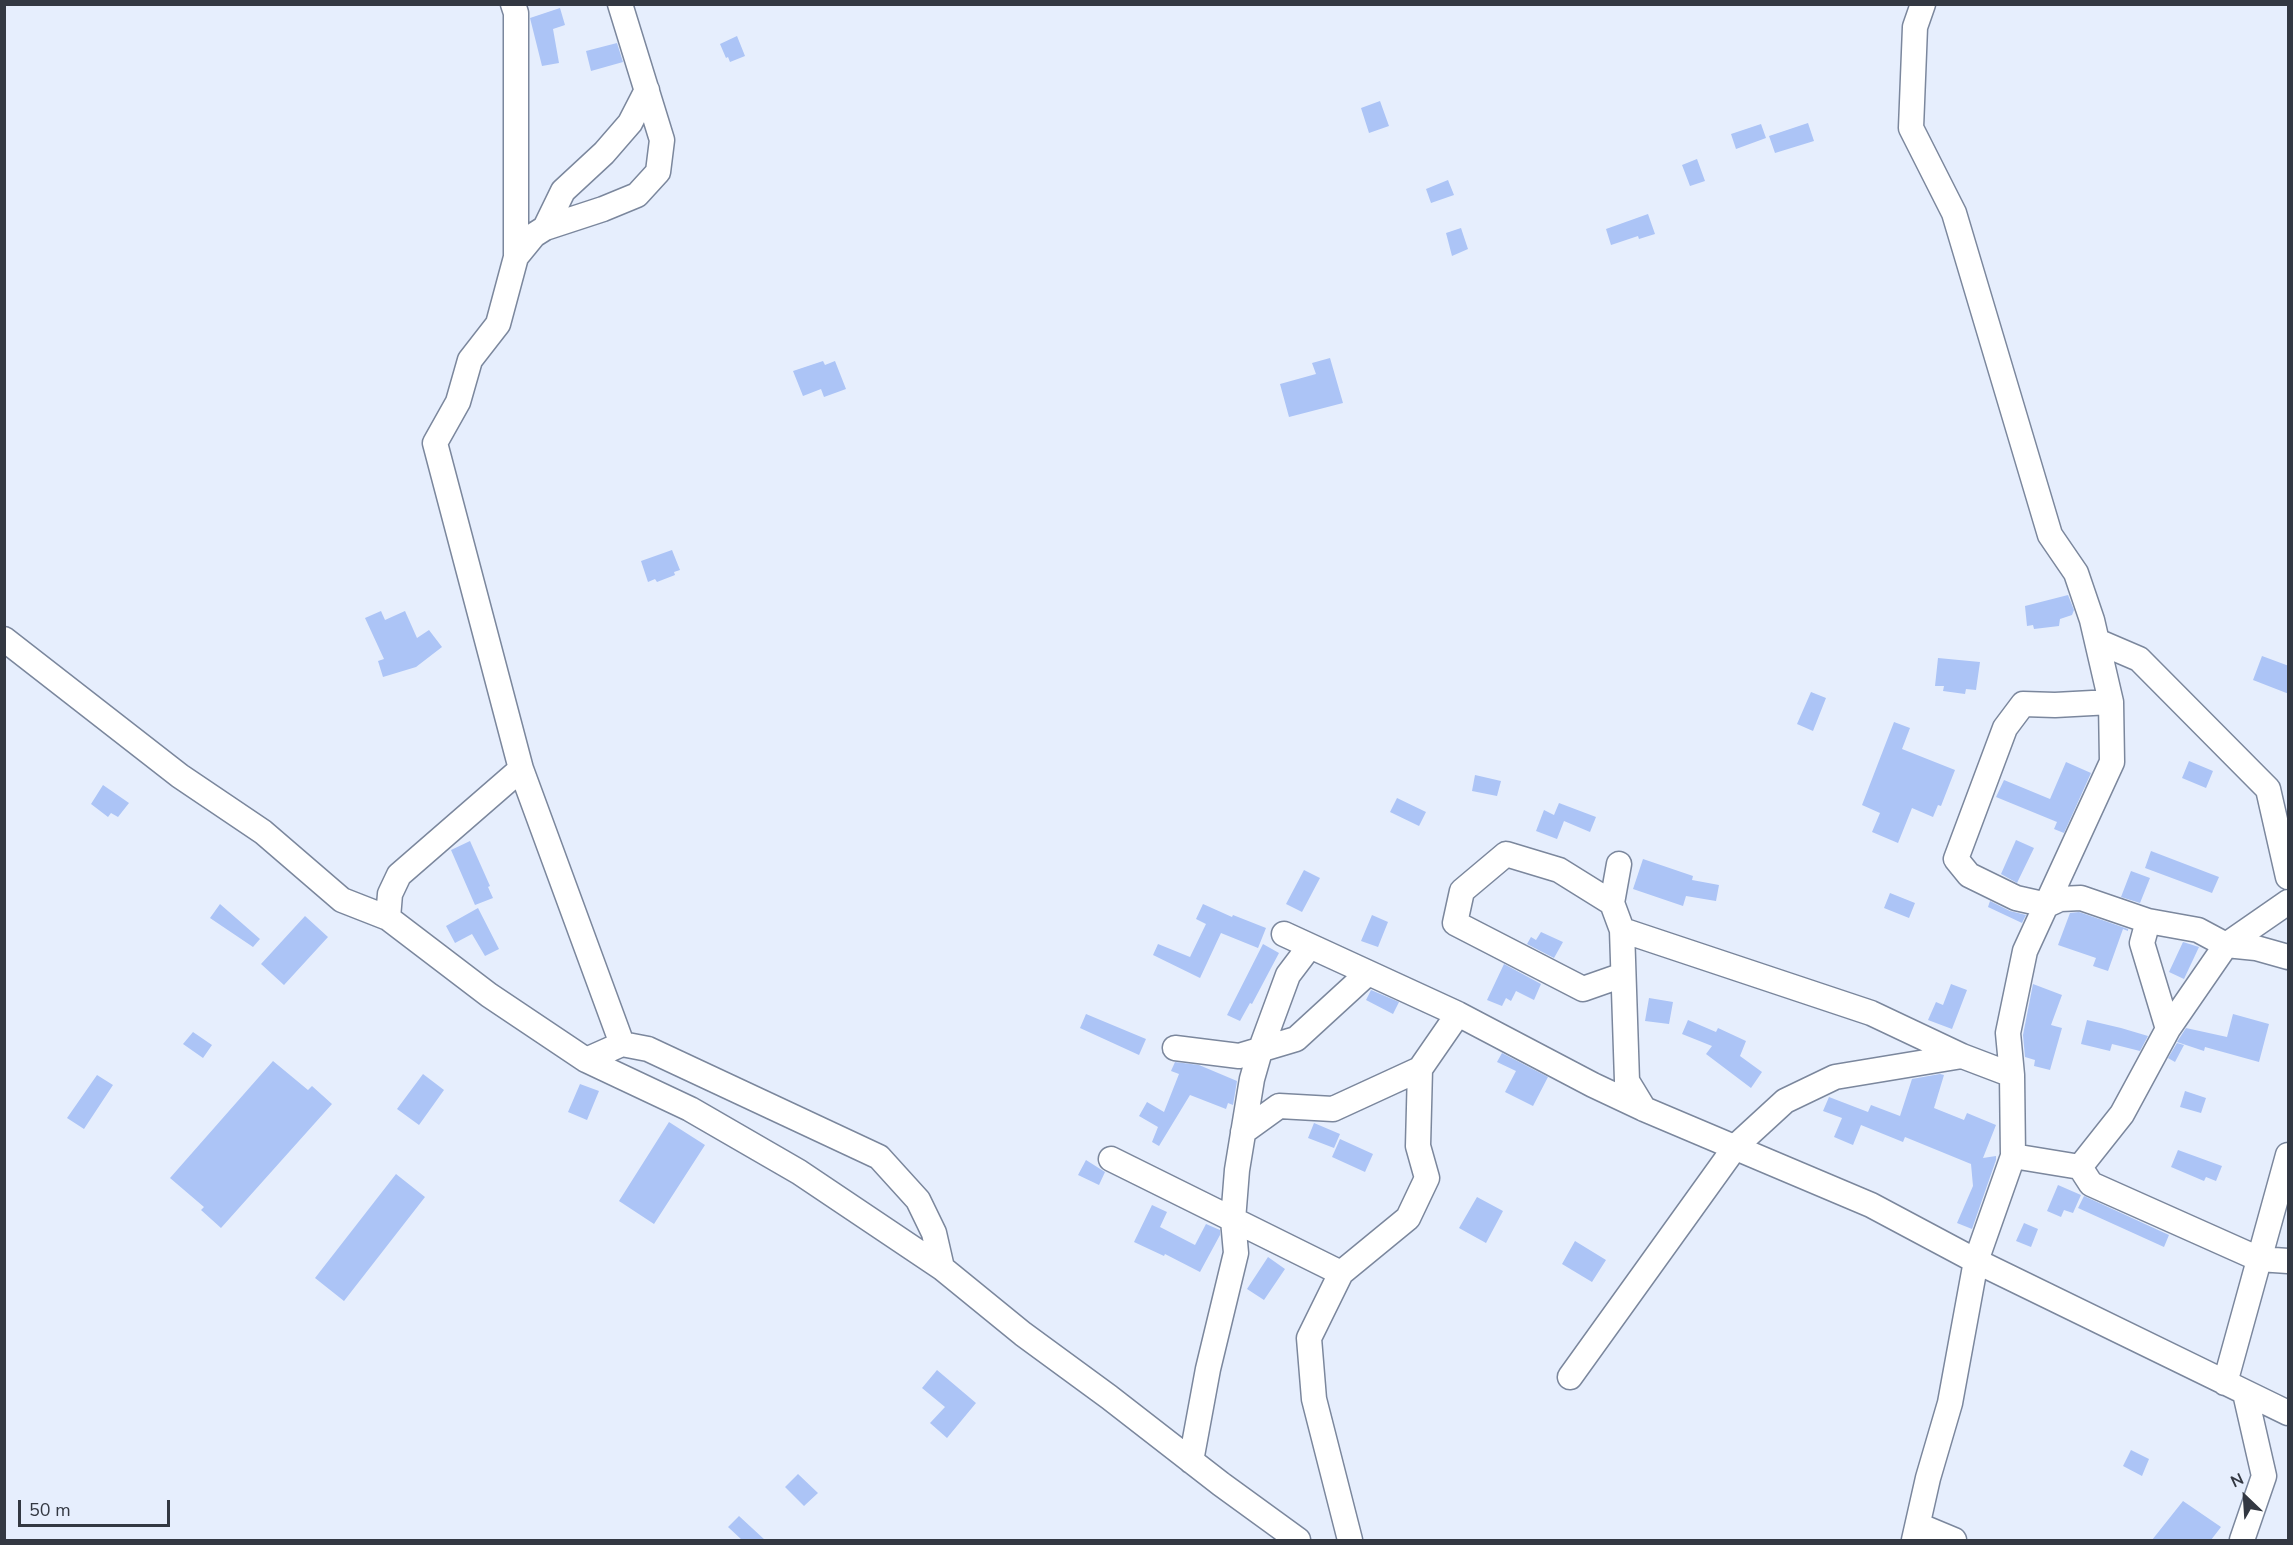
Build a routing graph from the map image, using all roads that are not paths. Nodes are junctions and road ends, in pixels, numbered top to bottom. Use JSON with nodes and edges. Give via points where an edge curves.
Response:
{"nodes":[{"id":1,"x":513,"y":4,"type":"edge"},
{"id":2,"x":621,"y":4,"type":"edge"},
{"id":3,"x":1923,"y":4,"type":"edge"},
{"id":4,"x":646,"y":90,"type":"junction"},
{"id":5,"x":545,"y":228,"type":"junction"},
{"id":6,"x":516,"y":257,"type":"junction"},
{"id":7,"x":4,"y":639,"type":"edge"},
{"id":8,"x":2097,"y":641,"type":"junction"},
{"id":9,"x":2111,"y":702,"type":"junction"},
{"id":10,"x":521,"y":769,"type":"junction"},
{"id":11,"x":1619,"y":864,"type":"dead end"},
{"id":12,"x":2289,"y":877,"type":"edge"},
{"id":13,"x":2289,"y":902,"type":"edge"},
{"id":14,"x":1612,"y":903,"type":"junction"},
{"id":15,"x":2047,"y":905,"type":"junction"},
{"id":16,"x":388,"y":918,"type":"junction"},
{"id":17,"x":2148,"y":921,"type":"junction"},
{"id":18,"x":1622,"y":930,"type":"junction"},
{"id":19,"x":2226,"y":945,"type":"junction"},
{"id":20,"x":2289,"y":957,"type":"edge"},
{"id":21,"x":1368,"y":973,"type":"junction"},
{"id":22,"x":1623,"y":975,"type":"junction"},
{"id":23,"x":1458,"y":1014,"type":"junction"},
{"id":24,"x":2168,"y":1029,"type":"junction"},
{"id":25,"x":622,"y":1044,"type":"junction"},
{"id":26,"x":1176,"y":1048,"type":"dead end"},
{"id":27,"x":1260,"y":1051,"type":"junction"},
{"id":28,"x":1962,"y":1056,"type":"junction"},
{"id":29,"x":586,"y":1060,"type":"junction"},
{"id":30,"x":1420,"y":1069,"type":"junction"},
{"id":31,"x":2012,"y":1075,"type":"junction"},
{"id":32,"x":1644,"y":1108,"type":"junction"},
{"id":33,"x":1243,"y":1132,"type":"junction"},
{"id":34,"x":1736,"y":1146,"type":"junction"},
{"id":35,"x":2289,"y":1155,"type":"edge"},
{"id":36,"x":2013,"y":1156,"type":"junction"},
{"id":37,"x":1111,"y":1159,"type":"dead end"},
{"id":38,"x":2080,"y":1167,"type":"junction"},
{"id":39,"x":1233,"y":1220,"type":"junction"},
{"id":40,"x":2259,"y":1259,"type":"junction"},
{"id":41,"x":1976,"y":1261,"type":"junction"},
{"id":42,"x":2289,"y":1261,"type":"edge"},
{"id":43,"x":942,"y":1268,"type":"junction"},
{"id":44,"x":1341,"y":1273,"type":"junction"},
{"id":45,"x":1570,"y":1377,"type":"dead end"},
{"id":46,"x":2235,"y":1388,"type":"junction"},
{"id":47,"x":2289,"y":1413,"type":"edge"},
{"id":48,"x":1191,"y":1461,"type":"junction"},
{"id":49,"x":1916,"y":1533,"type":"edge"},
{"id":50,"x":1298,"y":1540,"type":"edge"},
{"id":51,"x":1350,"y":1540,"type":"edge"},
{"id":52,"x":1954,"y":1540,"type":"edge"},
{"id":53,"x":2242,"y":1540,"type":"edge"}],
"edges":[{"from":1,"to":6,"type":"street"},
{"from":2,"to":4,"type":"street"},
{"from":3,"to":8,"type":"street","via":[[1915,27],[1911,128],[1953,213],[2050,536],[2076,573]]},
{"from":4,"to":5,"type":"street","via":[[630,123],[562,191]]},
{"from":4,"to":5,"type":"street","via":[[662,140],[658,172],[637,195]]},
{"from":5,"to":6,"type":"street"},
{"from":6,"to":10,"type":"street","via":[[498,324],[470,360],[458,402],[435,443]]},
{"from":7,"to":16,"type":"street","via":[[180,776],[263,832],[342,900]]},
{"from":8,"to":9,"type":"street"},
{"from":8,"to":12,"type":"street","via":[[2139,658],[2268,789]]},
{"from":9,"to":15,"type":"street","via":[[2112,762]]},
{"from":9,"to":15,"type":"street","via":[[2023,704],[2005,729],[1956,859],[1969,875],[2016,898]]},
{"from":10,"to":16,"type":"street","via":[[399,875],[390,894]]},
{"from":10,"to":25,"type":"street"},
{"from":11,"to":14,"type":"street"},
{"from":13,"to":19,"type":"street"},
{"from":14,"to":18,"type":"street"},
{"from":14,"to":22,"type":"street","via":[[1558,870],[1506,854],[1462,891],[1455,923],[1583,989]]},
{"from":15,"to":17,"type":"street","via":[[2060,899],[2081,898]]},
{"from":15,"to":31,"type":"street","via":[[2025,951],[2008,1033]]},
{"from":16,"to":29,"type":"street","via":[[489,995]]},
{"from":17,"to":19,"type":"street","via":[[2198,930]]},
{"from":17,"to":24,"type":"street","via":[[2142,944]]},
{"from":18,"to":22,"type":"street"},
{"from":18,"to":28,"type":"street","via":[[1871,1013]]},
{"from":19,"to":20,"type":"street"},
{"from":19,"to":24,"type":"street"},
{"from":21,"to":23,"type":"street"},
{"from":21,"to":27,"type":"street","via":[[1296,1039]]},
{"from":21,"to":27,"type":"street","via":[[1284,934],[1288,975]]},
{"from":22,"to":32,"type":"street","via":[[1627,1081]]},
{"from":23,"to":30,"type":"street"},
{"from":23,"to":32,"type":"street"},
{"from":24,"to":38,"type":"street","via":[[2122,1114]]},
{"from":25,"to":29,"type":"street"},
{"from":25,"to":43,"type":"street","via":[[648,1049],[879,1157],[918,1200],[934,1233]]},
{"from":26,"to":27,"type":"street","via":[[1239,1056]]},
{"from":27,"to":33,"type":"street"},
{"from":28,"to":31,"type":"street"},
{"from":28,"to":34,"type":"street","via":[[1835,1077],[1785,1101]]},
{"from":29,"to":43,"type":"street","via":[[690,1109],[789,1167]]},
{"from":30,"to":33,"type":"street","via":[[1333,1109],[1279,1106]]},
{"from":30,"to":44,"type":"street","via":[[1418,1146],[1427,1178],[1408,1218]]},
{"from":31,"to":36,"type":"street"},
{"from":32,"to":34,"type":"street"},
{"from":33,"to":39,"type":"street"},
{"from":34,"to":41,"type":"street","via":[[1871,1204]]},
{"from":34,"to":45,"type":"street"},
{"from":35,"to":40,"type":"street"},
{"from":36,"to":38,"type":"street"},
{"from":36,"to":41,"type":"street"},
{"from":37,"to":39,"type":"street"},
{"from":38,"to":40,"type":"street","via":[[2091,1184]]},
{"from":39,"to":44,"type":"street"},
{"from":39,"to":48,"type":"street","via":[[1236,1253]]},
{"from":40,"to":42,"type":"street"},
{"from":40,"to":46,"type":"street"},
{"from":41,"to":46,"type":"street"},
{"from":41,"to":49,"type":"street","via":[[1950,1403]]},
{"from":43,"to":48,"type":"street"},
{"from":44,"to":51,"type":"street","via":[[1308,1338],[1314,1399]]},
{"from":46,"to":47,"type":"street"},
{"from":46,"to":53,"type":"street","via":[[2264,1476]]},
{"from":48,"to":50,"type":"street"},
{"from":49,"to":52,"type":"street"}]}
